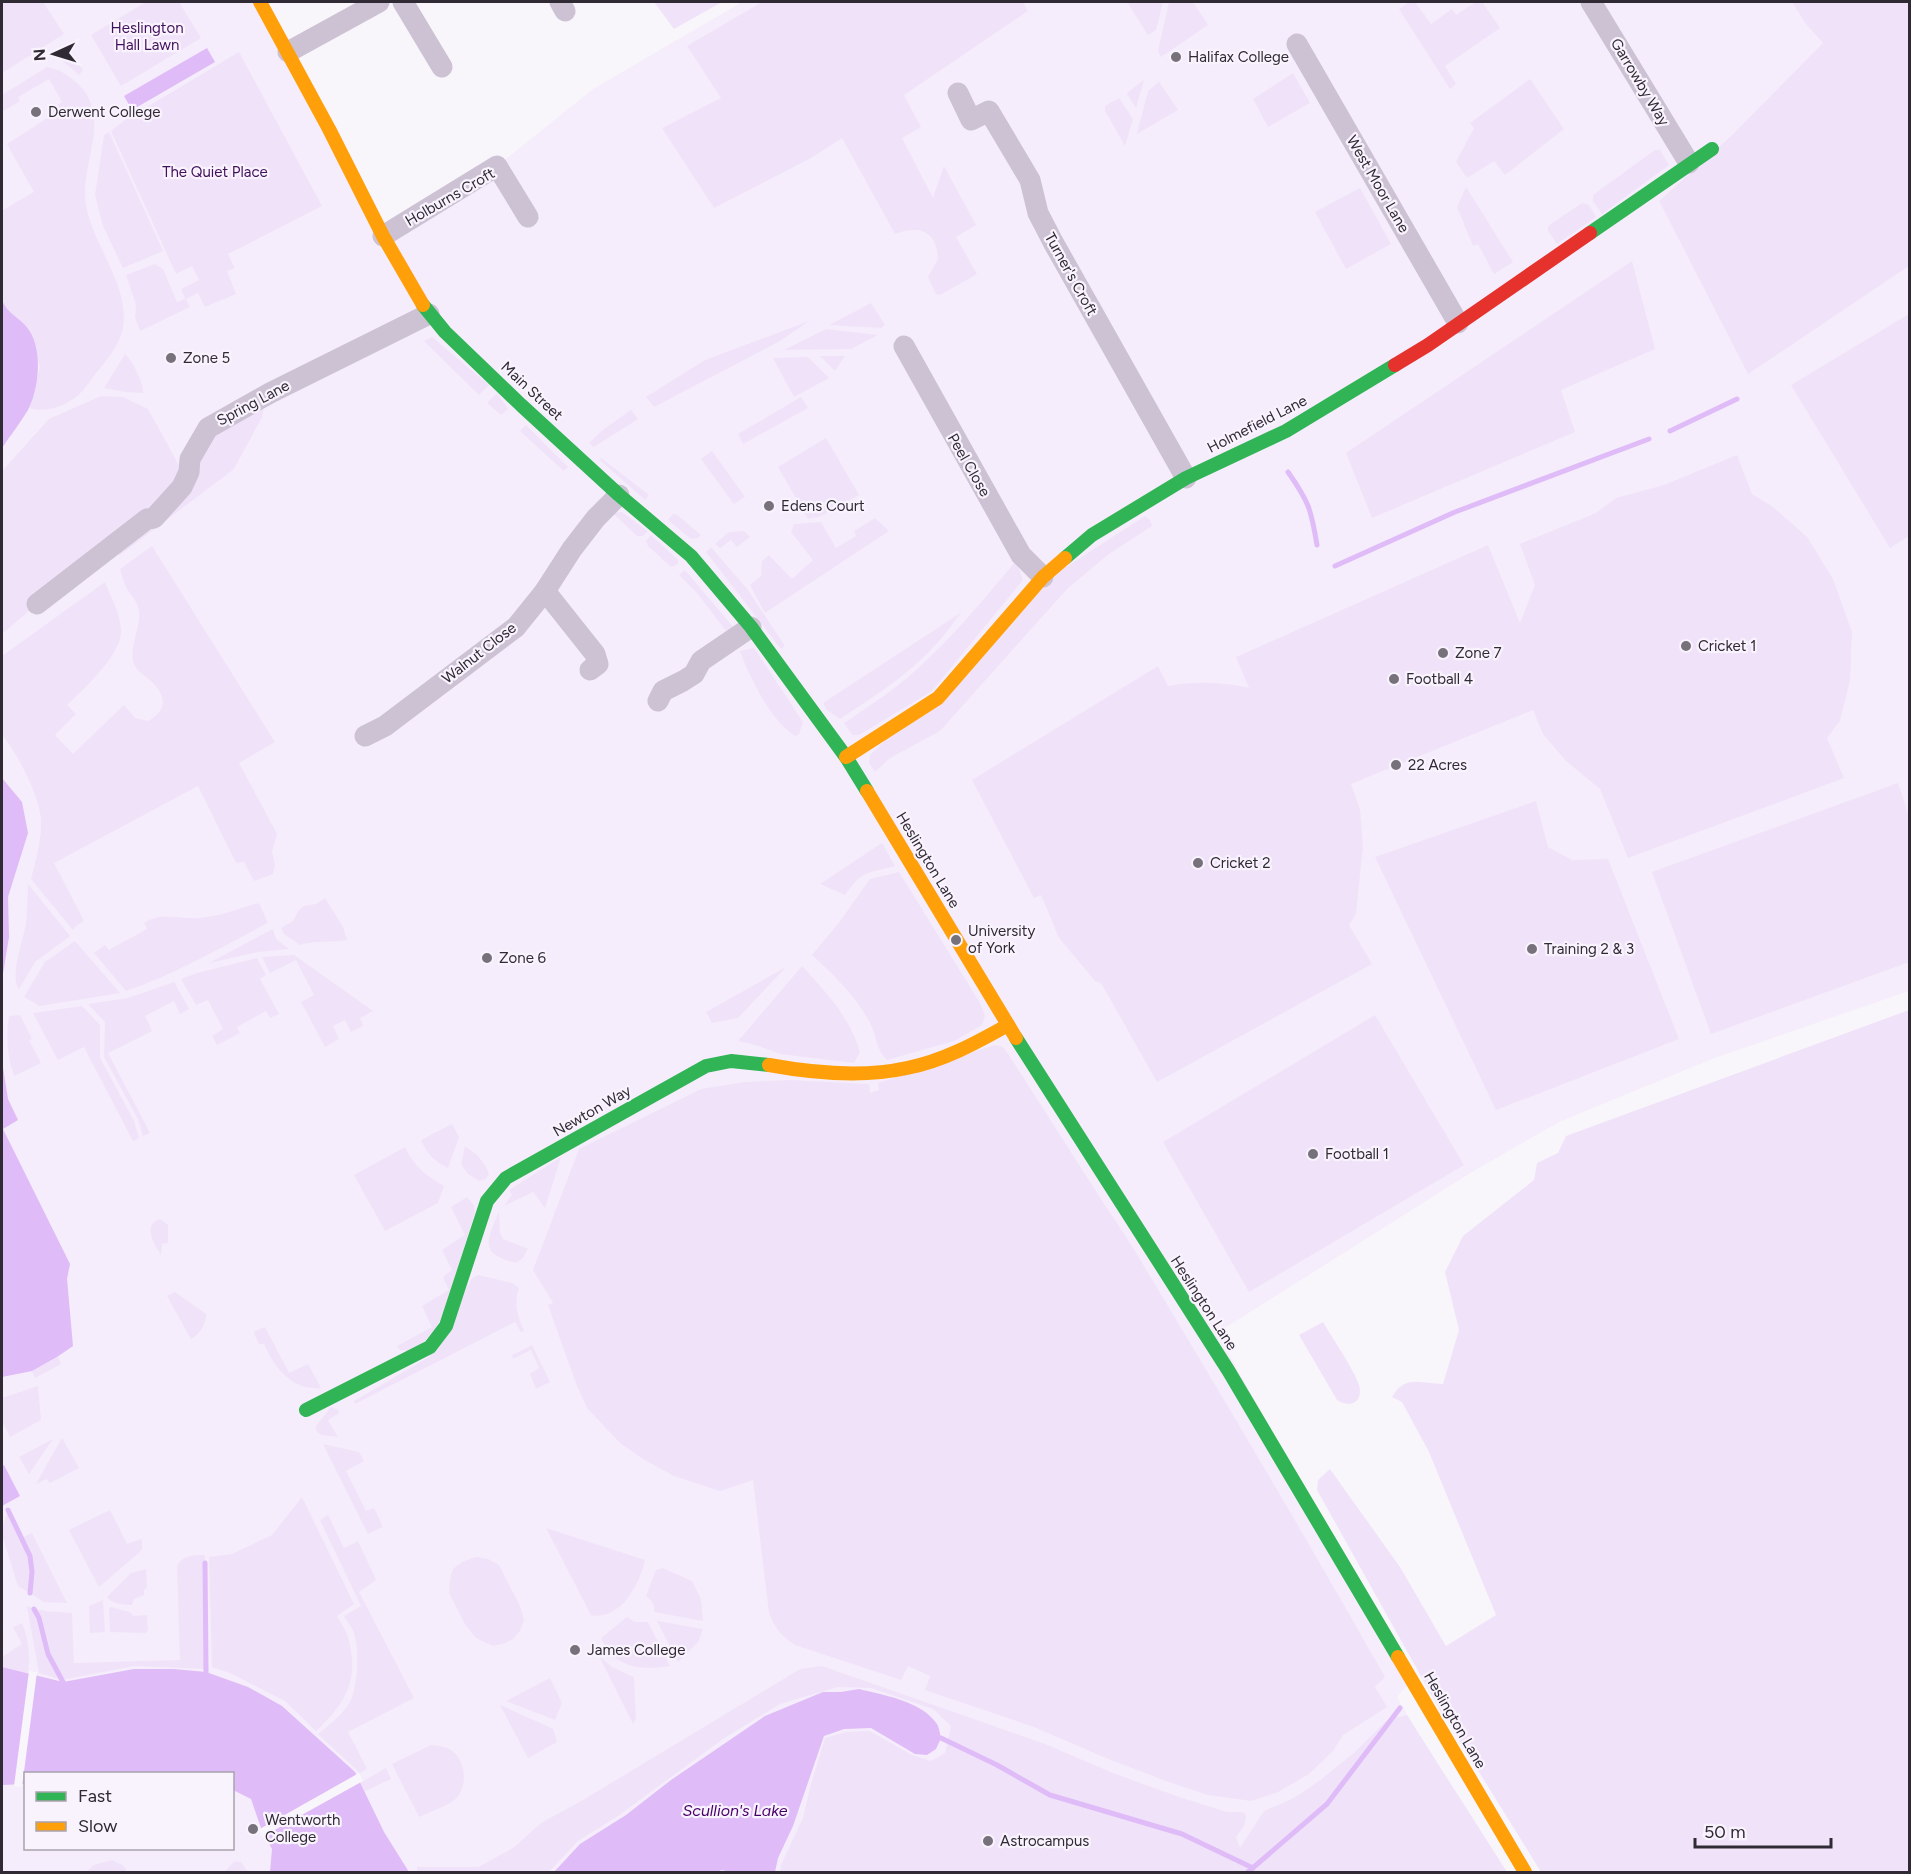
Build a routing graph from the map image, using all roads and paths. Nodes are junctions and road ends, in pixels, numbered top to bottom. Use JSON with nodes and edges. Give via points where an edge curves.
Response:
{"nodes":[{"id":1,"x":260,"y":2,"type":"edge"},
{"id":2,"x":379,"y":2,"type":"edge"},
{"id":3,"x":403,"y":2,"type":"edge"},
{"id":4,"x":1592,"y":2,"type":"edge"},
{"id":5,"x":1298,"y":44,"type":"dead end"},
{"id":6,"x":288,"y":52,"type":"junction"},
{"id":7,"x":442,"y":67,"type":"dead end"},
{"id":8,"x":958,"y":93,"type":"dead end"},
{"id":9,"x":1712,"y":149,"type":"dead end"},
{"id":10,"x":1689,"y":164,"type":"junction"},
{"id":11,"x":528,"y":217,"type":"dead end"},
{"id":12,"x":383,"y":236,"type":"junction"},
{"id":13,"x":429,"y":314,"type":"junction"},
{"id":14,"x":1458,"y":323,"type":"junction"},
{"id":15,"x":904,"y":346,"type":"dead end"},
{"id":16,"x":1186,"y":478,"type":"junction"},
{"id":17,"x":619,"y":495,"type":"junction"},
{"id":18,"x":1043,"y":577,"type":"junction"},
{"id":19,"x":545,"y":591,"type":"junction"},
{"id":20,"x":37,"y":604,"type":"dead end"},
{"id":21,"x":751,"y":627,"type":"junction"},
{"id":22,"x":590,"y":670,"type":"dead end"},
{"id":23,"x":658,"y":700,"type":"dead end"},
{"id":24,"x":365,"y":736,"type":"dead end"},
{"id":25,"x":846,"y":757,"type":"junction"},
{"id":26,"x":1008,"y":1025,"type":"junction"},
{"id":27,"x":306,"y":1410,"type":"dead end"},
{"id":28,"x":1526,"y":1872,"type":"edge"}],
"edges":[{"from":1,"to":6,"type":"street","name":"Main Street"},
{"from":2,"to":6,"type":"street"},
{"from":3,"to":7,"type":"street"},
{"from":4,"to":10,"type":"street","name":"Garrowby Way"},
{"from":5,"to":14,"type":"street","name":"West Moor Lane"},
{"from":6,"to":12,"type":"street","name":"Main Street"},
{"from":8,"to":16,"type":"street","name":"Turner's Croft","via":[[971,120],[990,111],[1030,180],[1038,213],[1048,232]]},
{"from":9,"to":10,"type":"street","name":"Holmefield Lane"},
{"from":10,"to":14,"type":"street","name":"Holmefield Lane"},
{"from":11,"to":12,"type":"street","name":"Holburns Croft","via":[[497,166]]},
{"from":12,"to":13,"type":"street","name":"Main Street"},
{"from":13,"to":17,"type":"street","name":"Main Street"},
{"from":13,"to":20,"type":"street","name":"Spring Lane","via":[[208,428],[174,498],[154,518],[147,519]]},
{"from":14,"to":16,"type":"street","name":"Holmefield Lane","via":[[1286,431]]},
{"from":15,"to":18,"type":"street","name":"Peel Close","via":[[1022,555]]},
{"from":16,"to":18,"type":"street","name":"Holmefield Lane","via":[[1092,535]]},
{"from":17,"to":19,"type":"street","name":"Walnut Close","via":[[572,549]]},
{"from":17,"to":21,"type":"street","name":"Main Street","via":[[691,556]]},
{"from":18,"to":25,"type":"street","name":"Holmefield Lane","via":[[938,698]]},
{"from":19,"to":22,"type":"street","via":[[595,654],[598,664]]},
{"from":19,"to":24,"type":"street","name":"Walnut Close","via":[[516,627],[385,726]]},
{"from":21,"to":23,"type":"street","via":[[701,661],[694,674],[663,691]]},
{"from":21,"to":25,"type":"street","name":"Main Street"},
{"from":25,"to":26,"type":"street","name":"Heslington Lane"},
{"from":26,"to":27,"type":"street","name":"Newton Way","via":[[980,1041],[911,1069],[825,1072],[750,1061],[713,1063],[684,1077],[506,1178],[487,1201],[446,1326],[430,1347]]},
{"from":26,"to":28,"type":"street","name":"Heslington Lane","via":[[1228,1370]]}]}
